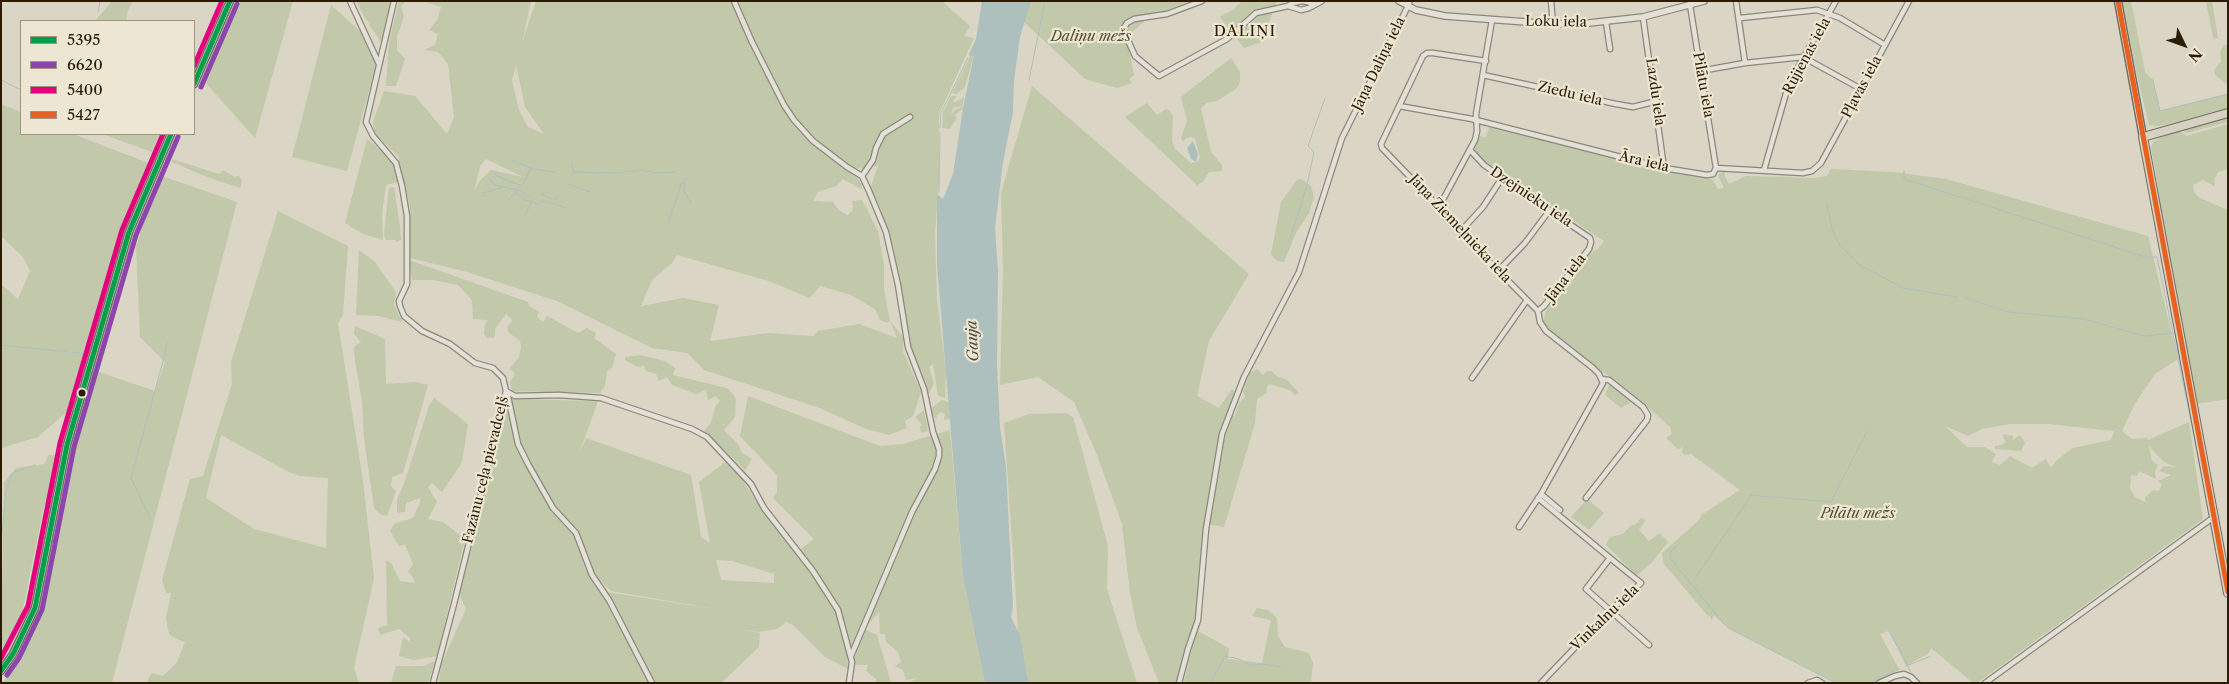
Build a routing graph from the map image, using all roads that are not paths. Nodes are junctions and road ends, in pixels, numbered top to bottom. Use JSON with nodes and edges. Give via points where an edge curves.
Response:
{"nodes":[{"id":1,"x":230,"y":1,"type":"edge"},
{"id":2,"x":350,"y":1,"type":"edge"},
{"id":3,"x":394,"y":1,"type":"edge"},
{"id":4,"x":734,"y":1,"type":"edge"},
{"id":5,"x":1202,"y":1,"type":"edge"},
{"id":6,"x":1303,"y":1,"type":"edge"},
{"id":7,"x":1322,"y":1,"type":"edge"},
{"id":8,"x":1398,"y":1,"type":"edge"},
{"id":9,"x":1552,"y":1,"type":"edge"},
{"id":10,"x":1704,"y":1,"type":"edge"},
{"id":11,"x":1736,"y":1,"type":"edge"},
{"id":12,"x":1836,"y":1,"type":"edge"},
{"id":13,"x":1909,"y":1,"type":"edge"},
{"id":14,"x":2118,"y":1,"type":"edge"},
{"id":15,"x":1690,"y":3,"type":"edge"},
{"id":16,"x":1316,"y":4,"type":"junction"},
{"id":17,"x":1409,"y":4,"type":"edge"},
{"id":18,"x":1288,"y":6,"type":"junction"},
{"id":19,"x":1830,"y":13,"type":"junction"},
{"id":20,"x":1643,"y":17,"type":"junction"},
{"id":21,"x":1740,"y":18,"type":"junction"},
{"id":22,"x":1492,"y":20,"type":"junction"},
{"id":23,"x":1606,"y":22,"type":"junction"},
{"id":24,"x":1553,"y":24,"type":"junction"},
{"id":25,"x":1885,"y":45,"type":"junction"},
{"id":26,"x":1610,"y":49,"type":"dead end"},
{"id":27,"x":1803,"y":57,"type":"junction"},
{"id":28,"x":1486,"y":61,"type":"junction"},
{"id":29,"x":1745,"y":63,"type":"junction"},
{"id":30,"x":379,"y":64,"type":"junction"},
{"id":31,"x":1700,"y":71,"type":"junction"},
{"id":32,"x":1484,"y":75,"type":"junction"},
{"id":33,"x":195,"y":82,"type":"edge"},
{"id":34,"x":1861,"y":89,"type":"junction"},
{"id":35,"x":1657,"y":101,"type":"junction"},
{"id":36,"x":1399,"y":106,"type":"junction"},
{"id":37,"x":2228,"y":113,"type":"edge"},
{"id":38,"x":910,"y":117,"type":"dead end"},
{"id":39,"x":1476,"y":121,"type":"junction"},
{"id":40,"x":171,"y":135,"type":"edge"},
{"id":41,"x":2143,"y":137,"type":"junction"},
{"id":42,"x":1470,"y":150,"type":"junction"},
{"id":43,"x":1664,"y":168,"type":"junction"},
{"id":44,"x":1716,"y":168,"type":"junction"},
{"id":45,"x":865,"y":169,"type":"junction"},
{"id":46,"x":1764,"y":170,"type":"junction"},
{"id":47,"x":1812,"y":171,"type":"joint"},
{"id":48,"x":855,"y":172,"type":"junction"},
{"id":49,"x":862,"y":176,"type":"junction"},
{"id":50,"x":1502,"y":178,"type":"junction"},
{"id":51,"x":1439,"y":207,"type":"junction"},
{"id":52,"x":1549,"y":211,"type":"junction"},
{"id":53,"x":1460,"y":232,"type":"junction"},
{"id":54,"x":1591,"y":242,"type":"joint"},
{"id":55,"x":1498,"y":271,"type":"junction"},
{"id":56,"x":1527,"y":300,"type":"junction"},
{"id":57,"x":1538,"y":310,"type":"junction"},
{"id":58,"x":1472,"y":378,"type":"dead end"},
{"id":59,"x":1602,"y":380,"type":"junction"},
{"id":60,"x":506,"y":391,"type":"junction"},
{"id":61,"x":1540,"y":496,"type":"junction"},
{"id":62,"x":1586,"y":498,"type":"dead end"},
{"id":63,"x":1560,"y":510,"type":"dead end"},
{"id":64,"x":2214,"y":517,"type":"junction"},
{"id":65,"x":1519,"y":527,"type":"dead end"},
{"id":66,"x":1610,"y":558,"type":"junction"},
{"id":67,"x":2228,"y":593,"type":"edge"},
{"id":68,"x":1610,"y":611,"type":"junction"},
{"id":69,"x":1649,"y":645,"type":"dead end"},
{"id":70,"x":851,"y":656,"type":"junction"},
{"id":71,"x":1,"y":671,"type":"edge"},
{"id":72,"x":433,"y":683,"type":"edge"},
{"id":73,"x":652,"y":683,"type":"edge"},
{"id":74,"x":849,"y":683,"type":"edge"},
{"id":75,"x":1179,"y":683,"type":"edge"},
{"id":76,"x":1541,"y":683,"type":"edge"},
{"id":77,"x":1808,"y":683,"type":"edge"},
{"id":78,"x":1822,"y":683,"type":"edge"},
{"id":79,"x":1880,"y":683,"type":"edge"},
{"id":80,"x":1917,"y":683,"type":"edge"},
{"id":81,"x":1984,"y":683,"type":"edge"}],
"edges":[{"from":1,"to":33,"type":"main road"},
{"from":2,"to":30,"type":"street"},
{"from":3,"to":30,"type":"street"},
{"from":4,"to":48,"type":"street","via":[[794,120],[813,141]]},
{"from":5,"to":18,"type":"street","via":[[1167,14],[1127,23],[1123,29],[1135,56],[1159,76],[1227,39],[1256,13]]},
{"from":6,"to":16,"type":"street"},
{"from":6,"to":18,"type":"street"},
{"from":7,"to":16,"type":"street"},
{"from":8,"to":17,"type":"street"},
{"from":9,"to":24,"type":"street"},
{"from":10,"to":15,"type":"street","name":"Loku iela"},
{"from":11,"to":21,"type":"street"},
{"from":12,"to":19,"type":"street","name":"Rūjienas iela"},
{"from":13,"to":25,"type":"street","name":"Pļavas iela"},
{"from":14,"to":41,"type":"main road"},
{"from":15,"to":20,"type":"street","name":"Loku iela"},
{"from":15,"to":31,"type":"street","name":"Pilātu iela"},
{"from":16,"to":18,"type":"street","via":[[1301,10]]},
{"from":17,"to":22,"type":"street","name":"Loku iela","via":[[1445,16]]},
{"from":17,"to":75,"type":"street","name":"Jāņa Daliņa iela","via":[[1342,138],[1299,272],[1244,377],[1222,434],[1206,528],[1198,620]]},
{"from":19,"to":21,"type":"street","via":[[1816,10]]},
{"from":19,"to":25,"type":"street"},
{"from":19,"to":27,"type":"street","name":"Rūjienas iela"},
{"from":20,"to":23,"type":"street","name":"Loku iela"},
{"from":20,"to":35,"type":"street","name":"Lazdu iela"},
{"from":21,"to":29,"type":"street"},
{"from":22,"to":24,"type":"street","name":"Loku iela"},
{"from":22,"to":28,"type":"street"},
{"from":23,"to":24,"type":"street","name":"Loku iela"},
{"from":23,"to":26,"type":"street"},
{"from":25,"to":34,"type":"street","name":"Pļavas iela"},
{"from":27,"to":29,"type":"street"},
{"from":27,"to":34,"type":"street"},
{"from":27,"to":46,"type":"street","name":"Rūjienas iela","via":[[1789,84]]},
{"from":28,"to":32,"type":"street"},
{"from":28,"to":36,"type":"street","via":[[1427,53]]},
{"from":29,"to":31,"type":"street"},
{"from":30,"to":60,"type":"street","name":"Fazānu ceļa pievadceļš","via":[[366,122],[373,136],[396,163],[403,194],[407,216],[407,284],[400,306],[404,316],[418,328],[450,344],[475,362],[493,368],[502,378]]},
{"from":31,"to":44,"type":"street","name":"Pilātu iela"},
{"from":32,"to":35,"type":"street","name":"Ziedu iela","via":[[1633,107]]},
{"from":32,"to":39,"type":"street"},
{"from":34,"to":47,"type":"street","name":"Pļavas iela","via":[[1821,163]]},
{"from":35,"to":43,"type":"street","name":"Lazdu iela"},
{"from":36,"to":39,"type":"street","name":"Āra iela"},
{"from":36,"to":51,"type":"street","name":"Jāņa Ziemeļnieka iela","via":[[1382,148]]},
{"from":37,"to":41,"type":"highway"},
{"from":38,"to":45,"type":"street","via":[[883,134],[873,160]]},
{"from":39,"to":42,"type":"street","via":[[1475,140]]},
{"from":39,"to":43,"type":"street","name":"Āra iela"},
{"from":40,"to":71,"type":"main road","via":[[129,232],[67,445],[35,608]]},
{"from":41,"to":64,"type":"highway"},
{"from":42,"to":50,"type":"street","name":"Dzejnieku iela"},
{"from":42,"to":51,"type":"street"},
{"from":43,"to":44,"type":"street","name":"Āra iela","via":[[1707,174],[1713,174]]},
{"from":44,"to":46,"type":"street","name":"Āra iela"},
{"from":45,"to":48,"type":"street"},
{"from":45,"to":49,"type":"street"},
{"from":46,"to":47,"type":"street","name":"Āra iela"},
{"from":48,"to":49,"type":"street"},
{"from":49,"to":70,"type":"street","via":[[886,232],[908,347],[924,390],[939,456],[905,527]]},
{"from":50,"to":52,"type":"street","name":"Dzejnieku iela"},
{"from":50,"to":53,"type":"street","via":[[1483,207]]},
{"from":51,"to":53,"type":"street","name":"Jāņa Ziemeļnieka iela"},
{"from":52,"to":54,"type":"street","name":"Dzejnieku iela","via":[[1584,233]]},
{"from":52,"to":55,"type":"street"},
{"from":53,"to":55,"type":"street","name":"Jāņa Ziemeļnieka iela"},
{"from":54,"to":57,"type":"street","name":"Jāņa iela","via":[[1568,277]]},
{"from":55,"to":56,"type":"street","name":"Jāņa Ziemeļnieka iela"},
{"from":56,"to":57,"type":"street","name":"Jāņa Ziemeļnieka iela"},
{"from":56,"to":58,"type":"street"},
{"from":57,"to":59,"type":"street","via":[[1546,331],[1593,368]]},
{"from":59,"to":61,"type":"street","via":[[1599,392]]},
{"from":59,"to":62,"type":"street","via":[[1609,380],[1643,407],[1648,415]]},
{"from":60,"to":70,"type":"street","via":[[515,396],[601,398],[692,428],[707,437],[751,484],[764,508],[826,590],[838,610]]},
{"from":60,"to":72,"type":"street","name":"Fazānu ceļa pievadceļš"},
{"from":60,"to":73,"type":"street","via":[[518,444],[553,508],[576,533],[592,576],[609,600]]},
{"from":61,"to":63,"type":"street"},
{"from":61,"to":65,"type":"street"},
{"from":61,"to":66,"type":"street"},
{"from":64,"to":67,"type":"highway"},
{"from":64,"to":81,"type":"street"},
{"from":66,"to":68,"type":"street","via":[[1586,586]]},
{"from":66,"to":68,"type":"street","name":"Vīnkalnu iela","via":[[1641,583]]},
{"from":68,"to":69,"type":"street"},
{"from":68,"to":76,"type":"street","name":"Vīnkalnu iela"},
{"from":70,"to":74,"type":"street"},
{"from":77,"to":78,"type":"street","via":[[1817,680]]},
{"from":79,"to":80,"type":"street","via":[[1904,674]]}]}
